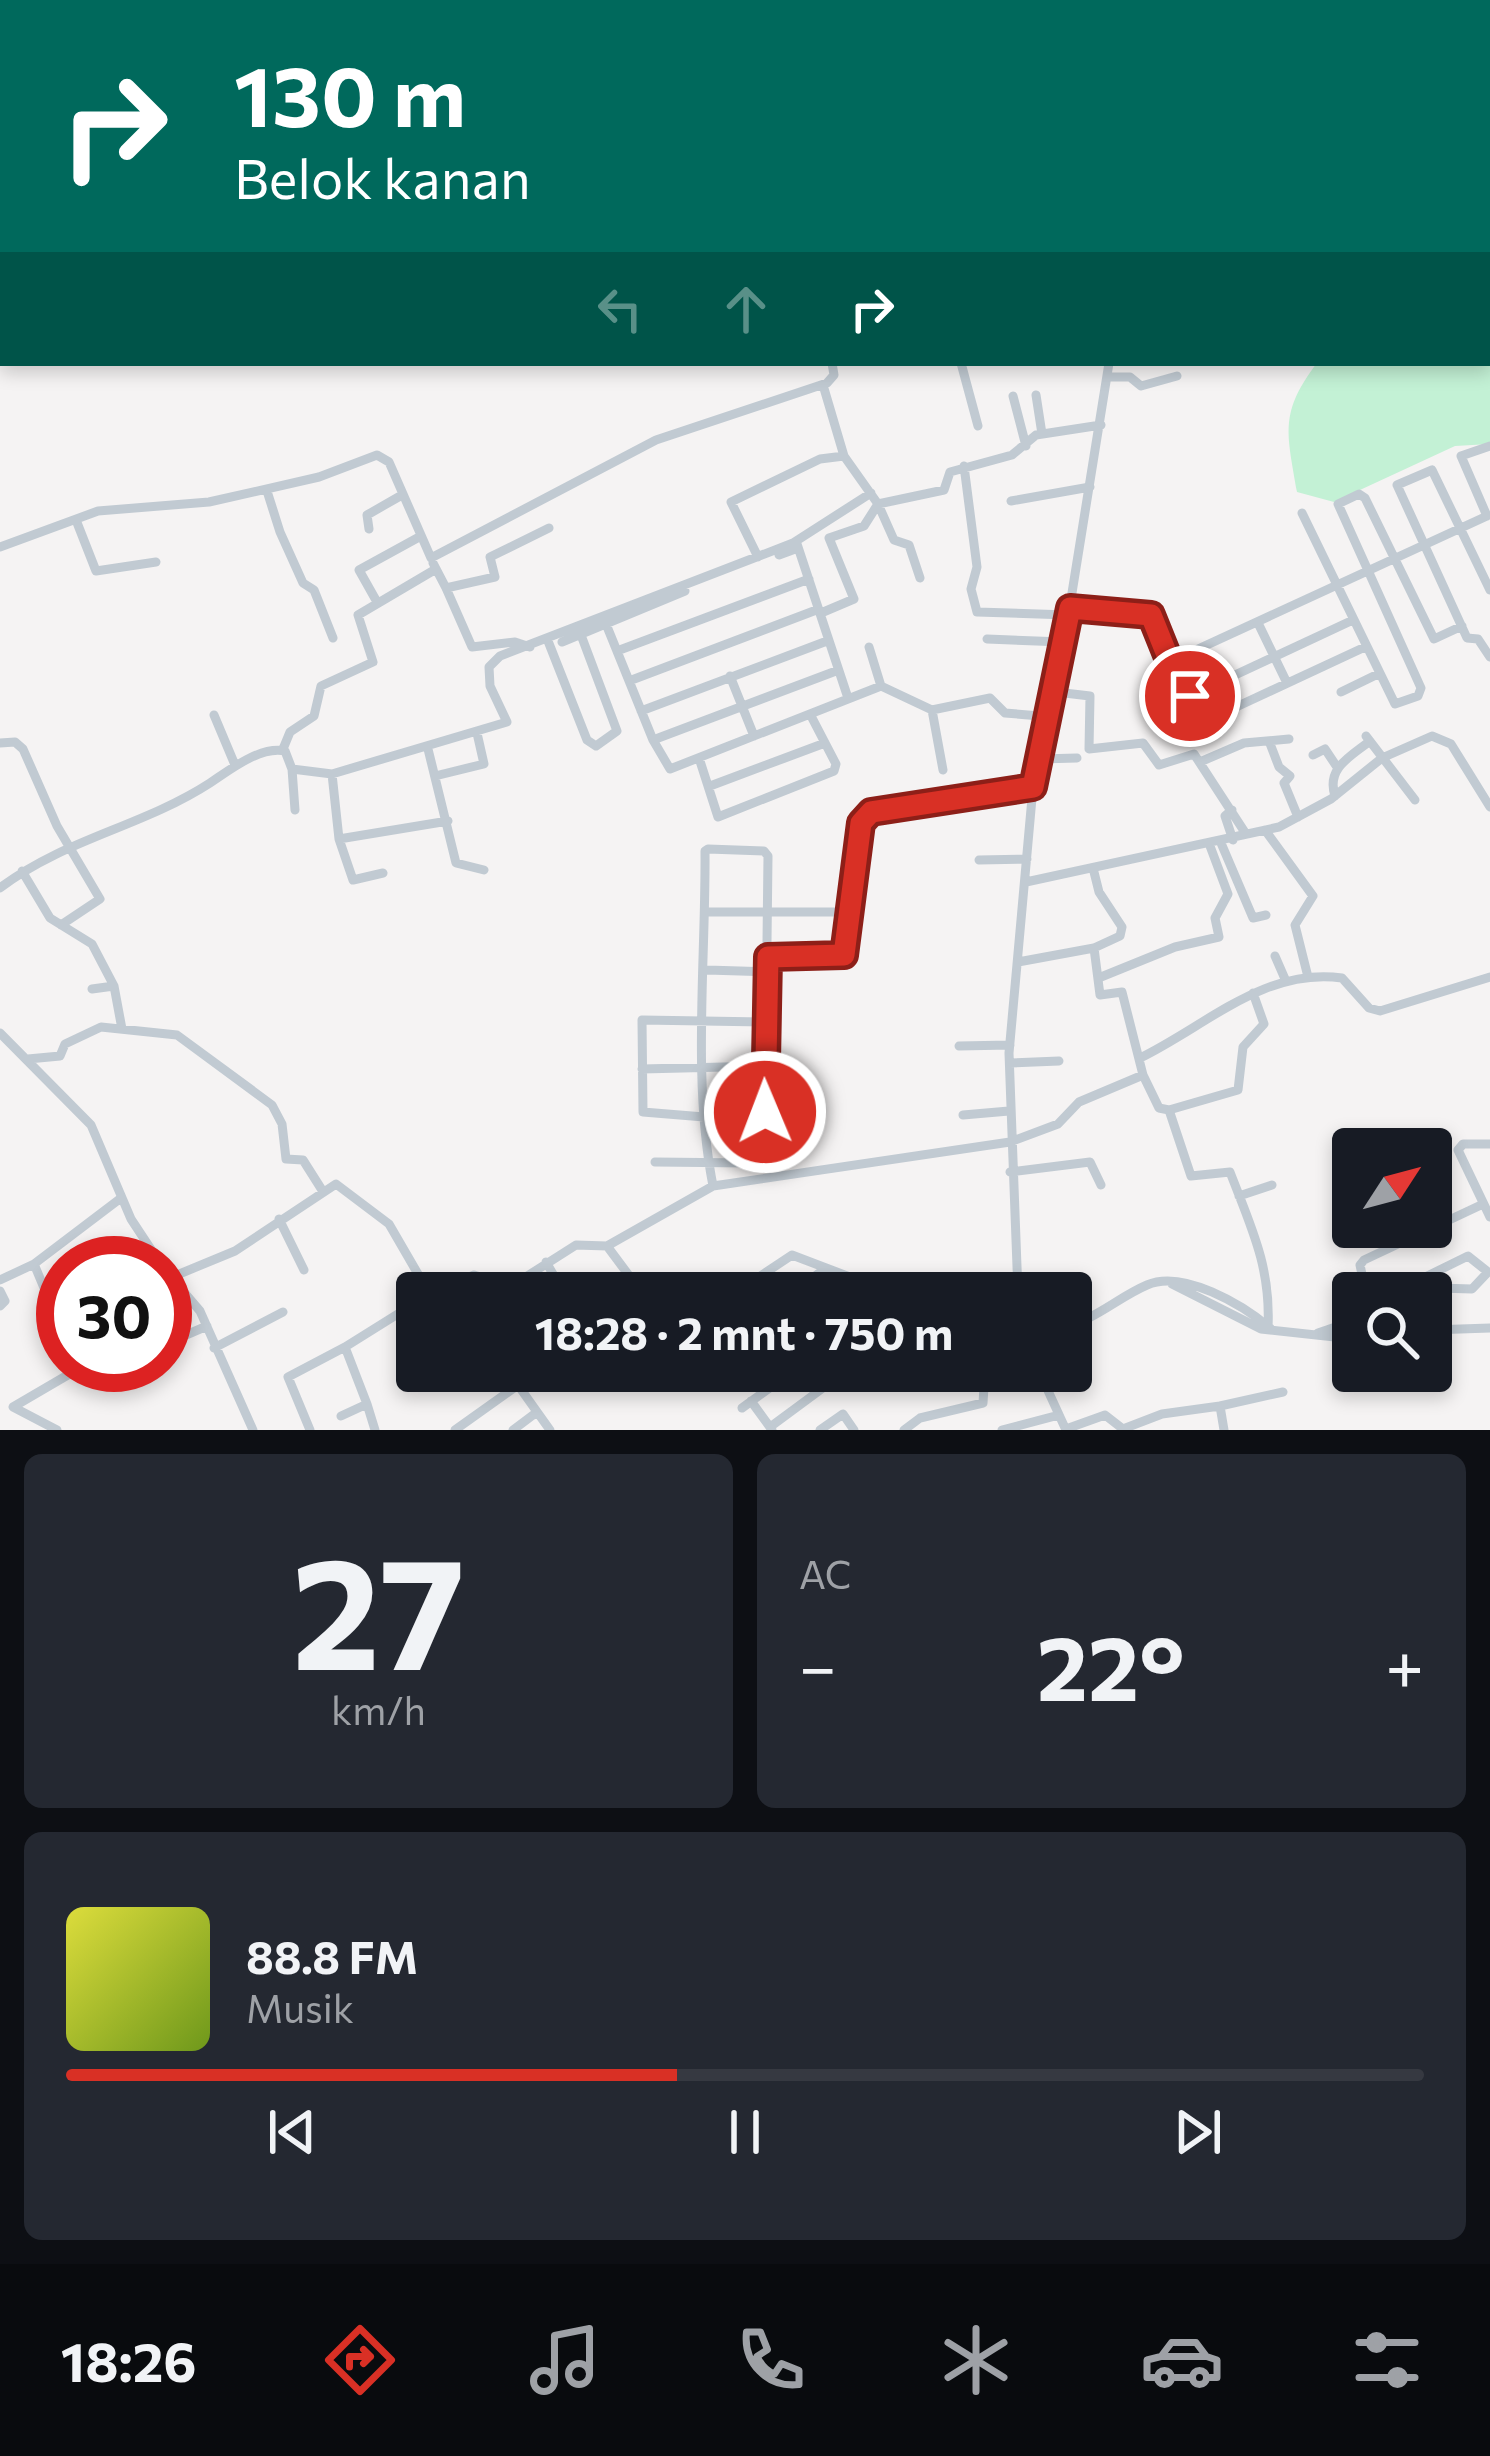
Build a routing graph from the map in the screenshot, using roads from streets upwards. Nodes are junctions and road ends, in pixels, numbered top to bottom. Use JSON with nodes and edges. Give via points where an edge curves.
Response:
{"nodes":[{"id":1,"x":832,"y":366,"type":"edge"},
{"id":2,"x":962,"y":366,"type":"edge"},
{"id":3,"x":1109,"y":366,"type":"edge"},
{"id":4,"x":1178,"y":376,"type":"dead end"},
{"id":5,"x":1107,"y":377,"type":"junction"},
{"id":6,"x":823,"y":385,"type":"junction"},
{"id":7,"x":1036,"y":395,"type":"dead end"},
{"id":8,"x":1013,"y":396,"type":"dead end"},
{"id":9,"x":1101,"y":425,"type":"junction"},
{"id":10,"x":978,"y":426,"type":"dead end"},
{"id":11,"x":1042,"y":434,"type":"junction"},
{"id":12,"x":1026,"y":446,"type":"junction"},
{"id":13,"x":1490,"y":446,"type":"edge"},
{"id":14,"x":844,"y":456,"type":"junction"},
{"id":15,"x":964,"y":466,"type":"junction"},
{"id":16,"x":1090,"y":487,"type":"junction"},
{"id":17,"x":266,"y":490,"type":"junction"},
{"id":18,"x":402,"y":496,"type":"junction"},
{"id":19,"x":874,"y":498,"type":"junction"},
{"id":20,"x":1011,"y":501,"type":"dead end"},
{"id":21,"x":1302,"y":513,"type":"dead end"},
{"id":22,"x":1489,"y":518,"type":"edge"},
{"id":23,"x":76,"y":520,"type":"junction"},
{"id":24,"x":549,"y":528,"type":"dead end"},
{"id":25,"x":1460,"y":528,"type":"junction"},
{"id":26,"x":369,"y":529,"type":"dead end"},
{"id":27,"x":421,"y":536,"type":"junction"},
{"id":28,"x":797,"y":545,"type":"junction"},
{"id":29,"x":1424,"y":545,"type":"junction"},
{"id":30,"x":0,"y":547,"type":"edge"},
{"id":31,"x":758,"y":557,"type":"junction"},
{"id":32,"x":1395,"y":559,"type":"junction"},
{"id":33,"x":156,"y":562,"type":"dead end"},
{"id":34,"x":433,"y":563,"type":"junction"},
{"id":35,"x":1366,"y":573,"type":"junction"},
{"id":36,"x":920,"y":578,"type":"dead end"},
{"id":37,"x":809,"y":579,"type":"junction"},
{"id":38,"x":1337,"y":586,"type":"junction"},
{"id":39,"x":446,"y":588,"type":"junction"},
{"id":40,"x":1490,"y":590,"type":"edge"},
{"id":41,"x":377,"y":602,"type":"junction"},
{"id":42,"x":820,"y":611,"type":"junction"},
{"id":43,"x":1069,"y":612,"type":"junction"},
{"id":44,"x":1353,"y":620,"type":"junction"},
{"id":45,"x":1258,"y":623,"type":"junction"},
{"id":46,"x":606,"y":624,"type":"junction"},
{"id":47,"x":1462,"y":626,"type":"junction"},
{"id":48,"x":1490,"y":633,"type":"edge"},
{"id":49,"x":581,"y":635,"type":"junction"},
{"id":50,"x":333,"y":638,"type":"dead end"},
{"id":51,"x":987,"y":639,"type":"dead end"},
{"id":52,"x":1478,"y":639,"type":"junction"},
{"id":53,"x":827,"y":640,"type":"junction"},
{"id":54,"x":1063,"y":642,"type":"junction"},
{"id":55,"x":550,"y":643,"type":"junction"},
{"id":56,"x":530,"y":646,"type":"junction"},
{"id":57,"x":869,"y":647,"type":"dead end"},
{"id":58,"x":1365,"y":647,"type":"junction"},
{"id":59,"x":617,"y":651,"type":"junction"},
{"id":60,"x":1272,"y":656,"type":"junction"},
{"id":61,"x":1490,"y":657,"type":"edge"},
{"id":62,"x":1172,"y":661,"type":"junction"},
{"id":63,"x":836,"y":671,"type":"junction"},
{"id":64,"x":1378,"y":674,"type":"junction"},
{"id":65,"x":730,"y":676,"type":"junction"},
{"id":66,"x":629,"y":681,"type":"junction"},
{"id":67,"x":1287,"y":683,"type":"junction"},
{"id":68,"x":881,"y":686,"type":"junction"},
{"id":69,"x":1056,"y":692,"type":"junction"},
{"id":70,"x":1341,"y":692,"type":"dead end"},
{"id":71,"x":1190,"y":696,"type":"junction"},
{"id":72,"x":848,"y":698,"type":"junction"},
{"id":73,"x":743,"y":708,"type":"junction"},
{"id":74,"x":932,"y":710,"type":"junction"},
{"id":75,"x":641,"y":711,"type":"junction"},
{"id":76,"x":810,"y":714,"type":"junction"},
{"id":77,"x":214,"y":715,"type":"dead end"},
{"id":78,"x":1052,"y":717,"type":"junction"},
{"id":79,"x":477,"y":733,"type":"junction"},
{"id":80,"x":754,"y":736,"type":"junction"},
{"id":81,"x":1289,"y":739,"type":"dead end"},
{"id":82,"x":652,"y":740,"type":"junction"},
{"id":83,"x":1269,"y":741,"type":"junction"},
{"id":84,"x":825,"y":742,"type":"junction"},
{"id":85,"x":0,"y":743,"type":"edge"},
{"id":86,"x":428,"y":748,"type":"junction"},
{"id":87,"x":283,"y":749,"type":"junction"},
{"id":88,"x":1313,"y":754,"type":"dead end"},
{"id":89,"x":1078,"y":758,"type":"dead end"},
{"id":90,"x":1382,"y":758,"type":"junction"},
{"id":91,"x":1040,"y":759,"type":"junction"},
{"id":92,"x":700,"y":761,"type":"junction"},
{"id":93,"x":1200,"y":762,"type":"junction"},
{"id":94,"x":235,"y":765,"type":"junction"},
{"id":95,"x":1337,"y":766,"type":"junction"},
{"id":96,"x":292,"y":769,"type":"junction"},
{"id":97,"x":943,"y":770,"type":"dead end"},
{"id":98,"x":332,"y":774,"type":"junction"},
{"id":99,"x":435,"y":776,"type":"junction"},
{"id":100,"x":710,"y":786,"type":"junction"},
{"id":101,"x":1033,"y":787,"type":"junction"},
{"id":102,"x":1336,"y":796,"type":"junction"},
{"id":103,"x":1415,"y":800,"type":"dead end"},
{"id":104,"x":1490,"y":807,"type":"edge"},
{"id":105,"x":296,"y":810,"type":"dead end"},
{"id":106,"x":1232,"y":810,"type":"junction"},
{"id":107,"x":1298,"y":817,"type":"junction"},
{"id":108,"x":448,"y":821,"type":"junction"},
{"id":109,"x":1265,"y":830,"type":"junction"},
{"id":110,"x":1246,"y":834,"type":"junction"},
{"id":111,"x":339,"y":839,"type":"junction"},
{"id":112,"x":1221,"y":843,"type":"junction"},
{"id":113,"x":67,"y":845,"type":"junction"},
{"id":114,"x":1028,"y":859,"type":"junction"},
{"id":115,"x":979,"y":860,"type":"dead end"},
{"id":116,"x":1093,"y":868,"type":"junction"},
{"id":117,"x":484,"y":870,"type":"dead end"},
{"id":118,"x":22,"y":871,"type":"junction"},
{"id":119,"x":382,"y":873,"type":"dead end"},
{"id":120,"x":1026,"y":882,"type":"junction"},
{"id":121,"x":0,"y":888,"type":"edge"},
{"id":122,"x":768,"y":910,"type":"junction"},
{"id":123,"x":706,"y":912,"type":"junction"},
{"id":124,"x":852,"y":912,"type":"junction"},
{"id":125,"x":1266,"y":916,"type":"dead end"},
{"id":126,"x":61,"y":925,"type":"junction"},
{"id":127,"x":1094,"y":948,"type":"junction"},
{"id":128,"x":1276,"y":956,"type":"dead end"},
{"id":129,"x":768,"y":957,"type":"junction"},
{"id":130,"x":1018,"y":962,"type":"junction"},
{"id":131,"x":706,"y":970,"type":"junction"},
{"id":132,"x":768,"y":972,"type":"junction"},
{"id":133,"x":1306,"y":974,"type":"junction"},
{"id":134,"x":1101,"y":977,"type":"junction"},
{"id":135,"x":1490,"y":977,"type":"edge"},
{"id":136,"x":1285,"y":979,"type":"junction"},
{"id":137,"x":113,"y":986,"type":"junction"},
{"id":138,"x":92,"y":989,"type":"dead end"},
{"id":139,"x":1252,"y":993,"type":"junction"},
{"id":140,"x":705,"y":1018,"type":"junction"},
{"id":141,"x":765,"y":1022,"type":"junction"},
{"id":142,"x":122,"y":1029,"type":"junction"},
{"id":143,"x":0,"y":1033,"type":"edge"},
{"id":144,"x":1010,"y":1045,"type":"junction"},
{"id":145,"x":959,"y":1046,"type":"dead end"},
{"id":146,"x":1139,"y":1058,"type":"junction"},
{"id":147,"x":28,"y":1059,"type":"junction"},
{"id":148,"x":1059,"y":1061,"type":"dead end"},
{"id":149,"x":1010,"y":1064,"type":"junction"},
{"id":150,"x":764,"y":1066,"type":"junction"},
{"id":151,"x":704,"y":1068,"type":"junction"},
{"id":152,"x":642,"y":1069,"type":"junction"},
{"id":153,"x":1143,"y":1075,"type":"junction"},
{"id":154,"x":1169,"y":1110,"type":"junction"},
{"id":155,"x":1009,"y":1111,"type":"junction"},
{"id":156,"x":963,"y":1114,"type":"dead end"},
{"id":157,"x":704,"y":1117,"type":"junction"},
{"id":158,"x":1010,"y":1142,"type":"junction"},
{"id":159,"x":1490,"y":1144,"type":"edge"},
{"id":160,"x":708,"y":1160,"type":"junction"},
{"id":161,"x":656,"y":1162,"type":"dead end"},
{"id":162,"x":749,"y":1163,"type":"dead end"},
{"id":163,"x":1010,"y":1172,"type":"junction"},
{"id":164,"x":1101,"y":1185,"type":"dead end"},
{"id":165,"x":1272,"y":1185,"type":"dead end"},
{"id":166,"x":713,"y":1186,"type":"junction"},
{"id":167,"x":322,"y":1190,"type":"junction"},
{"id":168,"x":1240,"y":1196,"type":"junction"},
{"id":169,"x":121,"y":1198,"type":"junction"},
{"id":170,"x":1481,"y":1205,"type":"junction"},
{"id":171,"x":1490,"y":1216,"type":"edge"},
{"id":172,"x":279,"y":1219,"type":"junction"},
{"id":173,"x":145,"y":1236,"type":"edge"},
{"id":174,"x":608,"y":1246,"type":"junction"},
{"id":175,"x":546,"y":1262,"type":"junction"},
{"id":176,"x":192,"y":1263,"type":"edge"},
{"id":177,"x":34,"y":1264,"type":"junction"},
{"id":178,"x":826,"y":1268,"type":"junction"},
{"id":179,"x":36,"y":1269,"type":"edge"},
{"id":180,"x":304,"y":1270,"type":"dead end"},
{"id":181,"x":417,"y":1272,"type":"edge"},
{"id":182,"x":532,"y":1272,"type":"edge"},
{"id":183,"x":552,"y":1272,"type":"edge"},
{"id":184,"x":627,"y":1272,"type":"edge"},
{"id":185,"x":766,"y":1272,"type":"edge"},
{"id":186,"x":821,"y":1272,"type":"edge"},
{"id":187,"x":837,"y":1272,"type":"edge"},
{"id":188,"x":1017,"y":1272,"type":"edge"},
{"id":189,"x":1362,"y":1272,"type":"edge"},
{"id":190,"x":0,"y":1280,"type":"edge"},
{"id":191,"x":1405,"y":1290,"type":"edge"},
{"id":192,"x":0,"y":1292,"type":"edge"},
{"id":193,"x":0,"y":1306,"type":"edge"},
{"id":194,"x":192,"y":1306,"type":"edge"},
{"id":195,"x":283,"y":1312,"type":"dead end"},
{"id":196,"x":1092,"y":1314,"type":"edge"},
{"id":197,"x":396,"y":1315,"type":"edge"},
{"id":198,"x":206,"y":1326,"type":"junction"},
{"id":199,"x":1270,"y":1328,"type":"junction"},
{"id":200,"x":1490,"y":1328,"type":"edge"},
{"id":201,"x":1332,"y":1329,"type":"edge"},
{"id":202,"x":1452,"y":1329,"type":"edge"},
{"id":203,"x":192,"y":1332,"type":"edge"},
{"id":204,"x":1318,"y":1333,"type":"junction"},
{"id":205,"x":1332,"y":1335,"type":"edge"},
{"id":206,"x":345,"y":1347,"type":"junction"},
{"id":207,"x":214,"y":1348,"type":"junction"},
{"id":208,"x":40,"y":1392,"type":"edge"},
{"id":209,"x":508,"y":1392,"type":"edge"},
{"id":210,"x":523,"y":1392,"type":"edge"},
{"id":211,"x":764,"y":1392,"type":"edge"},
{"id":212,"x":818,"y":1392,"type":"edge"},
{"id":213,"x":984,"y":1392,"type":"edge"},
{"id":214,"x":1049,"y":1392,"type":"edge"},
{"id":215,"x":1283,"y":1392,"type":"dead end"},
{"id":216,"x":0,"y":1404,"type":"edge"},
{"id":217,"x":367,"y":1404,"type":"junction"},
{"id":218,"x":1220,"y":1406,"type":"junction"},
{"id":219,"x":13,"y":1410,"type":"junction"},
{"id":220,"x":537,"y":1412,"type":"junction"},
{"id":221,"x":1060,"y":1414,"type":"junction"},
{"id":222,"x":341,"y":1416,"type":"dead end"},
{"id":223,"x":771,"y":1429,"type":"edge"},
{"id":224,"x":57,"y":1430,"type":"edge"},
{"id":225,"x":253,"y":1430,"type":"edge"},
{"id":226,"x":310,"y":1430,"type":"edge"},
{"id":227,"x":375,"y":1430,"type":"edge"},
{"id":228,"x":455,"y":1430,"type":"edge"},
{"id":229,"x":513,"y":1430,"type":"edge"},
{"id":230,"x":550,"y":1430,"type":"edge"},
{"id":231,"x":820,"y":1430,"type":"edge"},
{"id":232,"x":854,"y":1430,"type":"edge"},
{"id":233,"x":904,"y":1430,"type":"edge"},
{"id":234,"x":1001,"y":1430,"type":"edge"},
{"id":235,"x":1066,"y":1430,"type":"edge"},
{"id":236,"x":1224,"y":1430,"type":"edge"}],
"edges":[{"from":1,"to":6,"type":"street"},
{"from":2,"to":10,"type":"street"},
{"from":3,"to":5,"type":"street"},
{"from":4,"to":5,"type":"street","via":[[1141,386],[1130,376]]},
{"from":5,"to":9,"type":"street"},
{"from":6,"to":14,"type":"street"},
{"from":6,"to":34,"type":"street","via":[[656,440]]},
{"from":7,"to":11,"type":"street"},
{"from":8,"to":12,"type":"street"},
{"from":9,"to":11,"type":"street"},
{"from":9,"to":16,"type":"street"},
{"from":11,"to":12,"type":"street"},
{"from":12,"to":15,"type":"street"},
{"from":13,"to":22,"type":"street","via":[[1461,456]]},
{"from":14,"to":19,"type":"street"},
{"from":14,"to":31,"type":"street","via":[[820,459],[731,502]]},
{"from":15,"to":19,"type":"street","via":[[949,473],[944,490]]},
{"from":15,"to":43,"type":"street","via":[[977,612]]},
{"from":16,"to":20,"type":"street"},
{"from":16,"to":43,"type":"street"},
{"from":17,"to":18,"type":"street","via":[[377,455],[387,459]]},
{"from":17,"to":23,"type":"street","via":[[183,506],[129,505]]},
{"from":17,"to":50,"type":"street"},
{"from":18,"to":26,"type":"street","via":[[367,515]]},
{"from":18,"to":27,"type":"street"},
{"from":19,"to":28,"type":"street"},
{"from":19,"to":36,"type":"street","via":[[894,540],[909,544]]},
{"from":19,"to":42,"type":"street","via":[[864,526],[829,538],[854,596]]},
{"from":21,"to":38,"type":"street"},
{"from":22,"to":25,"type":"street"},
{"from":23,"to":30,"type":"street"},
{"from":23,"to":33,"type":"street","via":[[95,571]]},
{"from":24,"to":39,"type":"street","via":[[490,557],[495,577]]},
{"from":25,"to":29,"type":"street"},
{"from":25,"to":29,"type":"street","via":[[1429,470],[1396,489]]},
{"from":25,"to":40,"type":"street"},
{"from":27,"to":34,"type":"street"},
{"from":27,"to":41,"type":"street","via":[[359,570]]},
{"from":28,"to":31,"type":"street"},
{"from":28,"to":37,"type":"street"},
{"from":28,"to":46,"type":"street"},
{"from":29,"to":32,"type":"street"},
{"from":29,"to":47,"type":"street"},
{"from":31,"to":55,"type":"street"},
{"from":32,"to":35,"type":"street"},
{"from":32,"to":35,"type":"street","via":[[1366,498],[1352,497],[1336,509]]},
{"from":32,"to":47,"type":"street","via":[[1434,639]]},
{"from":34,"to":39,"type":"street"},
{"from":34,"to":41,"type":"street"},
{"from":35,"to":38,"type":"street"},
{"from":35,"to":64,"type":"street","via":[[1420,692],[1396,705]]},
{"from":37,"to":42,"type":"street"},
{"from":37,"to":59,"type":"street"},
{"from":38,"to":44,"type":"street"},
{"from":38,"to":45,"type":"street"},
{"from":39,"to":56,"type":"street","via":[[472,647]]},
{"from":41,"to":87,"type":"street","via":[[356,619],[370,665],[321,686],[314,716],[290,732]]},
{"from":42,"to":53,"type":"street"},
{"from":42,"to":66,"type":"street"},
{"from":43,"to":54,"type":"street"},
{"from":43,"to":62,"type":"street","via":[[1151,615]]},
{"from":44,"to":58,"type":"street"},
{"from":44,"to":60,"type":"street"},
{"from":45,"to":60,"type":"street"},
{"from":45,"to":62,"type":"street"},
{"from":46,"to":49,"type":"street"},
{"from":46,"to":59,"type":"street"},
{"from":47,"to":52,"type":"street"},
{"from":48,"to":52,"type":"street"},
{"from":49,"to":55,"type":"street"},
{"from":49,"to":55,"type":"street","via":[[617,731],[596,746]]},
{"from":51,"to":54,"type":"street"},
{"from":52,"to":61,"type":"street"},
{"from":53,"to":63,"type":"street"},
{"from":53,"to":65,"type":"street"},
{"from":54,"to":69,"type":"street"},
{"from":55,"to":56,"type":"street"},
{"from":56,"to":79,"type":"street","via":[[490,664],[490,686],[509,717]]},
{"from":57,"to":68,"type":"street"},
{"from":58,"to":64,"type":"street"},
{"from":58,"to":67,"type":"street"},
{"from":59,"to":66,"type":"street"},
{"from":60,"to":67,"type":"street"},
{"from":60,"to":71,"type":"street"},
{"from":62,"to":71,"type":"street"},
{"from":63,"to":72,"type":"street"},
{"from":63,"to":73,"type":"street"},
{"from":64,"to":70,"type":"street"},
{"from":65,"to":73,"type":"street"},
{"from":65,"to":75,"type":"street"},
{"from":66,"to":75,"type":"street"},
{"from":67,"to":71,"type":"street","via":[[1206,721]]},
{"from":68,"to":72,"type":"street"},
{"from":68,"to":74,"type":"street"},
{"from":69,"to":78,"type":"street"},
{"from":69,"to":93,"type":"street","via":[[1090,696],[1089,749],[1143,743],[1158,765],[1190,754]]},
{"from":72,"to":76,"type":"street"},
{"from":73,"to":80,"type":"street"},
{"from":73,"to":82,"type":"street"},
{"from":74,"to":78,"type":"street","via":[[985,698],[1005,713]]},
{"from":74,"to":97,"type":"street"},
{"from":75,"to":82,"type":"street"},
{"from":76,"to":80,"type":"street"},
{"from":76,"to":84,"type":"street"},
{"from":77,"to":94,"type":"street"},
{"from":78,"to":91,"type":"street"},
{"from":79,"to":86,"type":"street"},
{"from":79,"to":99,"type":"street","via":[[484,764]]},
{"from":80,"to":92,"type":"street"},
{"from":81,"to":83,"type":"street"},
{"from":82,"to":92,"type":"street","via":[[667,767]]},
{"from":83,"to":93,"type":"street"},
{"from":83,"to":107,"type":"street","via":[[1290,776],[1284,783]]},
{"from":84,"to":100,"type":"street"},
{"from":84,"to":100,"type":"street","via":[[836,770],[718,817]]},
{"from":85,"to":113,"type":"street","via":[[23,748]]},
{"from":86,"to":98,"type":"street"},
{"from":86,"to":99,"type":"street"},
{"from":87,"to":94,"type":"street"},
{"from":87,"to":96,"type":"street"},
{"from":88,"to":95,"type":"street","via":[[1325,749]]},
{"from":89,"to":91,"type":"street"},
{"from":90,"to":95,"type":"street","via":[[1368,738]]},
{"from":90,"to":102,"type":"street"},
{"from":90,"to":103,"type":"street"},
{"from":90,"to":104,"type":"street","via":[[1442,738]]},
{"from":91,"to":101,"type":"street"},
{"from":92,"to":100,"type":"street"},
{"from":93,"to":106,"type":"street"},
{"from":94,"to":113,"type":"street","via":[[159,814]]},
{"from":95,"to":102,"type":"street"},
{"from":96,"to":98,"type":"street"},
{"from":96,"to":105,"type":"street"},
{"from":98,"to":111,"type":"street"},
{"from":99,"to":108,"type":"street"},
{"from":101,"to":114,"type":"street"},
{"from":101,"to":124,"type":"street","via":[[871,812],[861,823]]},
{"from":102,"to":107,"type":"street"},
{"from":106,"to":110,"type":"street"},
{"from":106,"to":112,"type":"street"},
{"from":107,"to":109,"type":"street"},
{"from":108,"to":111,"type":"street"},
{"from":108,"to":117,"type":"street","via":[[456,863]]},
{"from":109,"to":110,"type":"street"},
{"from":109,"to":133,"type":"street","via":[[1313,896],[1295,925]]},
{"from":110,"to":112,"type":"street"},
{"from":111,"to":119,"type":"street","via":[[352,880]]},
{"from":112,"to":116,"type":"street"},
{"from":112,"to":125,"type":"street","via":[[1253,918]]},
{"from":112,"to":134,"type":"street","via":[[1228,894],[1215,918],[1219,937]]},
{"from":113,"to":118,"type":"street"},
{"from":113,"to":126,"type":"street","via":[[100,899]]},
{"from":114,"to":115,"type":"street"},
{"from":114,"to":120,"type":"street"},
{"from":116,"to":120,"type":"street"},
{"from":116,"to":127,"type":"street","via":[[1123,932]]},
{"from":118,"to":121,"type":"street"},
{"from":118,"to":126,"type":"street"},
{"from":120,"to":130,"type":"street"},
{"from":122,"to":123,"type":"street"},
{"from":122,"to":123,"type":"street","via":[[767,853],[708,849]]},
{"from":122,"to":124,"type":"street"},
{"from":122,"to":129,"type":"street"},
{"from":123,"to":131,"type":"street"},
{"from":124,"to":129,"type":"street","via":[[842,957]]},
{"from":126,"to":137,"type":"street","via":[[92,944]]},
{"from":127,"to":130,"type":"street"},
{"from":127,"to":134,"type":"street"},
{"from":128,"to":136,"type":"street"},
{"from":129,"to":132,"type":"street"},
{"from":130,"to":144,"type":"street"},
{"from":131,"to":132,"type":"street"},
{"from":131,"to":140,"type":"street"},
{"from":132,"to":141,"type":"street"},
{"from":133,"to":135,"type":"street","via":[[1342,978],[1380,1011]]},
{"from":133,"to":136,"type":"street"},
{"from":134,"to":146,"type":"street","via":[[1101,996],[1122,992]]},
{"from":136,"to":139,"type":"street"},
{"from":137,"to":138,"type":"street"},
{"from":137,"to":142,"type":"street"},
{"from":139,"to":146,"type":"street"},
{"from":139,"to":154,"type":"street","via":[[1264,1024],[1243,1047],[1238,1090]]},
{"from":140,"to":141,"type":"street"},
{"from":140,"to":151,"type":"street"},
{"from":140,"to":152,"type":"street","via":[[642,1021]]},
{"from":141,"to":150,"type":"street"},
{"from":142,"to":147,"type":"street","via":[[91,1030],[60,1056]]},
{"from":142,"to":167,"type":"street","via":[[177,1035],[255,1088],[278,1113],[286,1159],[303,1160]]},
{"from":143,"to":147,"type":"street"},
{"from":144,"to":145,"type":"street"},
{"from":144,"to":149,"type":"street"},
{"from":146,"to":153,"type":"street"},
{"from":147,"to":169,"type":"street","via":[[91,1125]]},
{"from":148,"to":149,"type":"street"},
{"from":149,"to":155,"type":"street"},
{"from":150,"to":151,"type":"street"},
{"from":150,"to":157,"type":"street","via":[[764,1115]]},
{"from":151,"to":152,"type":"street"},
{"from":151,"to":157,"type":"street"},
{"from":152,"to":157,"type":"street","via":[[646,1114]]},
{"from":153,"to":154,"type":"street","via":[[1159,1108]]},
{"from":153,"to":158,"type":"street"},
{"from":154,"to":168,"type":"street","via":[[1191,1176],[1226,1169]]},
{"from":155,"to":156,"type":"street"},
{"from":155,"to":158,"type":"street"},
{"from":157,"to":160,"type":"street"},
{"from":158,"to":163,"type":"street"},
{"from":158,"to":166,"type":"street"},
{"from":159,"to":170,"type":"street","via":[[1458,1150]]},
{"from":160,"to":161,"type":"street"},
{"from":160,"to":162,"type":"street"},
{"from":160,"to":166,"type":"street"},
{"from":163,"to":164,"type":"street","via":[[1090,1162]]},
{"from":163,"to":188,"type":"street"},
{"from":165,"to":168,"type":"street"},
{"from":166,"to":174,"type":"street"},
{"from":167,"to":172,"type":"street"},
{"from":167,"to":181,"type":"street","via":[[341,1186],[382,1216]]},
{"from":168,"to":199,"type":"street","via":[[1270,1282]]},
{"from":169,"to":173,"type":"street"},
{"from":169,"to":177,"type":"street"},
{"from":170,"to":171,"type":"street"},
{"from":170,"to":189,"type":"street","via":[[1364,1260]]},
{"from":172,"to":176,"type":"street","via":[[235,1252]]},
{"from":172,"to":180,"type":"street"},
{"from":174,"to":175,"type":"street","via":[[588,1242]]},
{"from":174,"to":184,"type":"street"},
{"from":175,"to":182,"type":"street"},
{"from":175,"to":183,"type":"street"},
{"from":177,"to":179,"type":"street"},
{"from":177,"to":190,"type":"street"},
{"from":178,"to":185,"type":"street","via":[[792,1255]]},
{"from":178,"to":186,"type":"street"},
{"from":178,"to":187,"type":"street"},
{"from":191,"to":191,"type":"street","via":[[1471,1255],[1488,1272],[1472,1289]]},
{"from":192,"to":193,"type":"street"},
{"from":194,"to":198,"type":"street"},
{"from":195,"to":207,"type":"street"},
{"from":196,"to":199,"type":"street","via":[[1143,1286],[1172,1284]]},
{"from":197,"to":206,"type":"street"},
{"from":198,"to":203,"type":"street"},
{"from":198,"to":207,"type":"street"},
{"from":199,"to":204,"type":"street"},
{"from":200,"to":202,"type":"street"},
{"from":201,"to":204,"type":"street"},
{"from":204,"to":205,"type":"street"},
{"from":206,"to":217,"type":"street"},
{"from":206,"to":226,"type":"street","via":[[288,1377]]},
{"from":207,"to":225,"type":"street"},
{"from":208,"to":219,"type":"street"},
{"from":209,"to":228,"type":"street"},
{"from":210,"to":220,"type":"street"},
{"from":211,"to":223,"type":"street","via":[[746,1405]]},
{"from":212,"to":223,"type":"street"},
{"from":213,"to":233,"type":"street","via":[[983,1403],[920,1418]]},
{"from":214,"to":221,"type":"street"},
{"from":215,"to":218,"type":"street"},
{"from":216,"to":219,"type":"street"},
{"from":217,"to":222,"type":"street"},
{"from":217,"to":227,"type":"street"},
{"from":218,"to":235,"type":"street","via":[[1124,1429],[1105,1415]]},
{"from":218,"to":236,"type":"street"},
{"from":219,"to":224,"type":"street"},
{"from":220,"to":229,"type":"street"},
{"from":220,"to":230,"type":"street"},
{"from":221,"to":234,"type":"street"},
{"from":221,"to":235,"type":"street"},
{"from":231,"to":232,"type":"street","via":[[843,1414]]}]}
